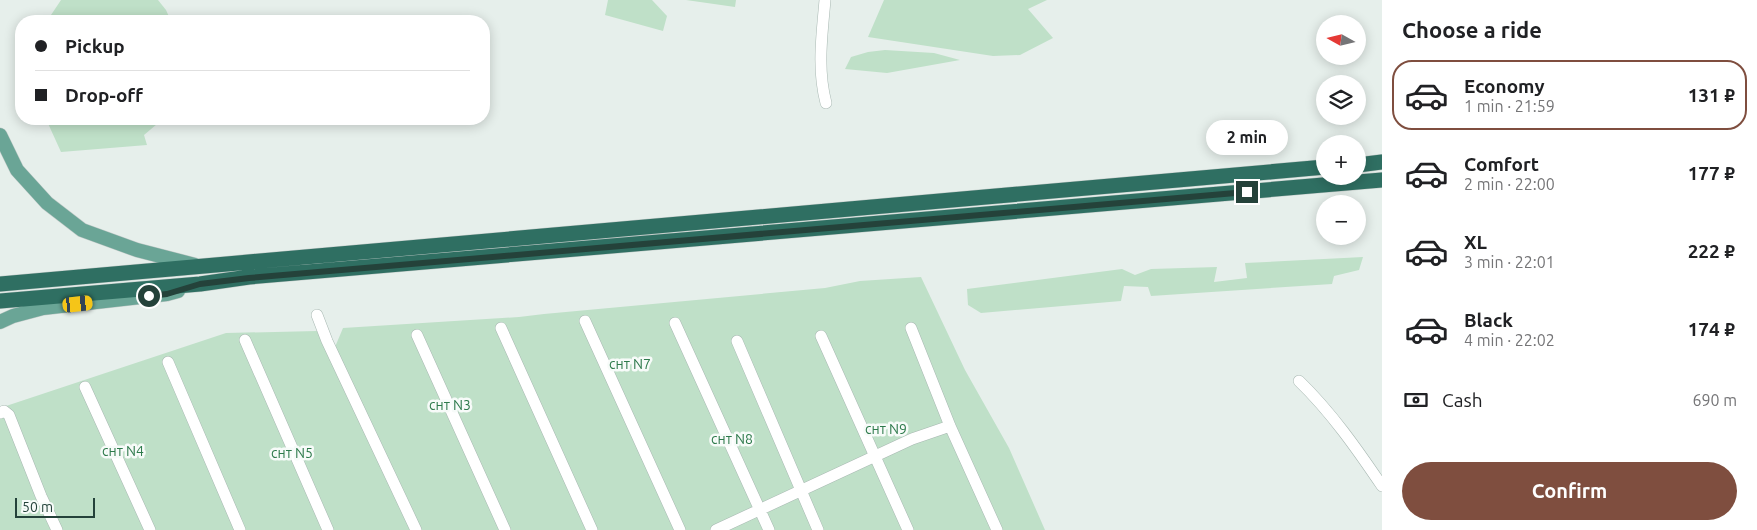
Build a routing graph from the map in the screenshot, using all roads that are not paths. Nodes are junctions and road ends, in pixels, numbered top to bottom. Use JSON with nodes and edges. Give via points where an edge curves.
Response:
{"nodes":[{"id":1,"x":825,"y":0,"type":"edge"},
{"id":2,"x":826,"y":103,"type":"dead end"},
{"id":3,"x":0,"y":135,"type":"edge"},
{"id":4,"x":1382,"y":162,"type":"edge"},
{"id":5,"x":1366,"y":164,"type":"edge"},
{"id":6,"x":1316,"y":169,"type":"edge"},
{"id":7,"x":1382,"y":180,"type":"edge"},
{"id":8,"x":201,"y":267,"type":"junction"},
{"id":9,"x":0,"y":284,"type":"edge"},
{"id":10,"x":200,"y":284,"type":"junction"},
{"id":11,"x":0,"y":301,"type":"edge"},
{"id":12,"x":317,"y":315,"type":"dead end"},
{"id":13,"x":585,"y":321,"type":"dead end"},
{"id":14,"x":0,"y":322,"type":"edge"},
{"id":15,"x":675,"y":323,"type":"dead end"},
{"id":16,"x":501,"y":328,"type":"dead end"},
{"id":17,"x":911,"y":328,"type":"dead end"},
{"id":18,"x":316,"y":333,"type":"dead end"},
{"id":19,"x":417,"y":335,"type":"dead end"},
{"id":20,"x":821,"y":336,"type":"dead end"},
{"id":21,"x":245,"y":340,"type":"dead end"},
{"id":22,"x":737,"y":341,"type":"dead end"},
{"id":23,"x":168,"y":362,"type":"dead end"},
{"id":24,"x":1299,"y":381,"type":"dead end"},
{"id":25,"x":85,"y":387,"type":"dead end"},
{"id":26,"x":0,"y":413,"type":"edge"},
{"id":27,"x":950,"y":426,"type":"junction"},
{"id":28,"x":874,"y":456,"type":"junction"},
{"id":29,"x":1382,"y":486,"type":"edge"},
{"id":30,"x":801,"y":491,"type":"junction"},
{"id":31,"x":760,"y":510,"type":"junction"},
{"id":32,"x":57,"y":530,"type":"edge"},
{"id":33,"x":150,"y":530,"type":"edge"},
{"id":34,"x":240,"y":530,"type":"edge"},
{"id":35,"x":328,"y":530,"type":"edge"},
{"id":36,"x":411,"y":530,"type":"edge"},
{"id":37,"x":416,"y":530,"type":"edge"},
{"id":38,"x":505,"y":530,"type":"edge"},
{"id":39,"x":592,"y":530,"type":"edge"},
{"id":40,"x":680,"y":530,"type":"edge"},
{"id":41,"x":716,"y":530,"type":"edge"},
{"id":42,"x":769,"y":530,"type":"edge"},
{"id":43,"x":818,"y":530,"type":"edge"},
{"id":44,"x":908,"y":530,"type":"edge"},
{"id":45,"x":997,"y":530,"type":"edge"}],
"edges":[{"from":1,"to":2,"type":"street","via":[[820,54]]},
{"from":3,"to":8,"type":"main road","via":[[17,170],[47,203],[82,230],[137,250]]},
{"from":4,"to":5,"type":"highway"},
{"from":6,"to":8,"type":"highway"},
{"from":7,"to":10,"type":"highway"},
{"from":8,"to":9,"type":"highway"},
{"from":10,"to":11,"type":"highway"},
{"from":10,"to":14,"type":"main road","via":[[167,294],[43,308]]},
{"from":12,"to":37,"type":"street"},
{"from":13,"to":40,"type":"street"},
{"from":15,"to":31,"type":"street"},
{"from":16,"to":39,"type":"street"},
{"from":17,"to":27,"type":"street"},
{"from":18,"to":36,"type":"street"},
{"from":19,"to":38,"type":"street"},
{"from":20,"to":28,"type":"street"},
{"from":21,"to":35,"type":"street"},
{"from":22,"to":30,"type":"street"},
{"from":23,"to":34,"type":"street"},
{"from":24,"to":29,"type":"street","via":[[1321,403]]},
{"from":25,"to":33,"type":"street"},
{"from":26,"to":32,"type":"street","via":[[4,411],[9,415],[40,496]]},
{"from":27,"to":28,"type":"street"},
{"from":27,"to":45,"type":"street"},
{"from":28,"to":30,"type":"street"},
{"from":28,"to":44,"type":"street"},
{"from":30,"to":31,"type":"street"},
{"from":30,"to":43,"type":"street"},
{"from":31,"to":41,"type":"street"},
{"from":31,"to":42,"type":"street"}]}
